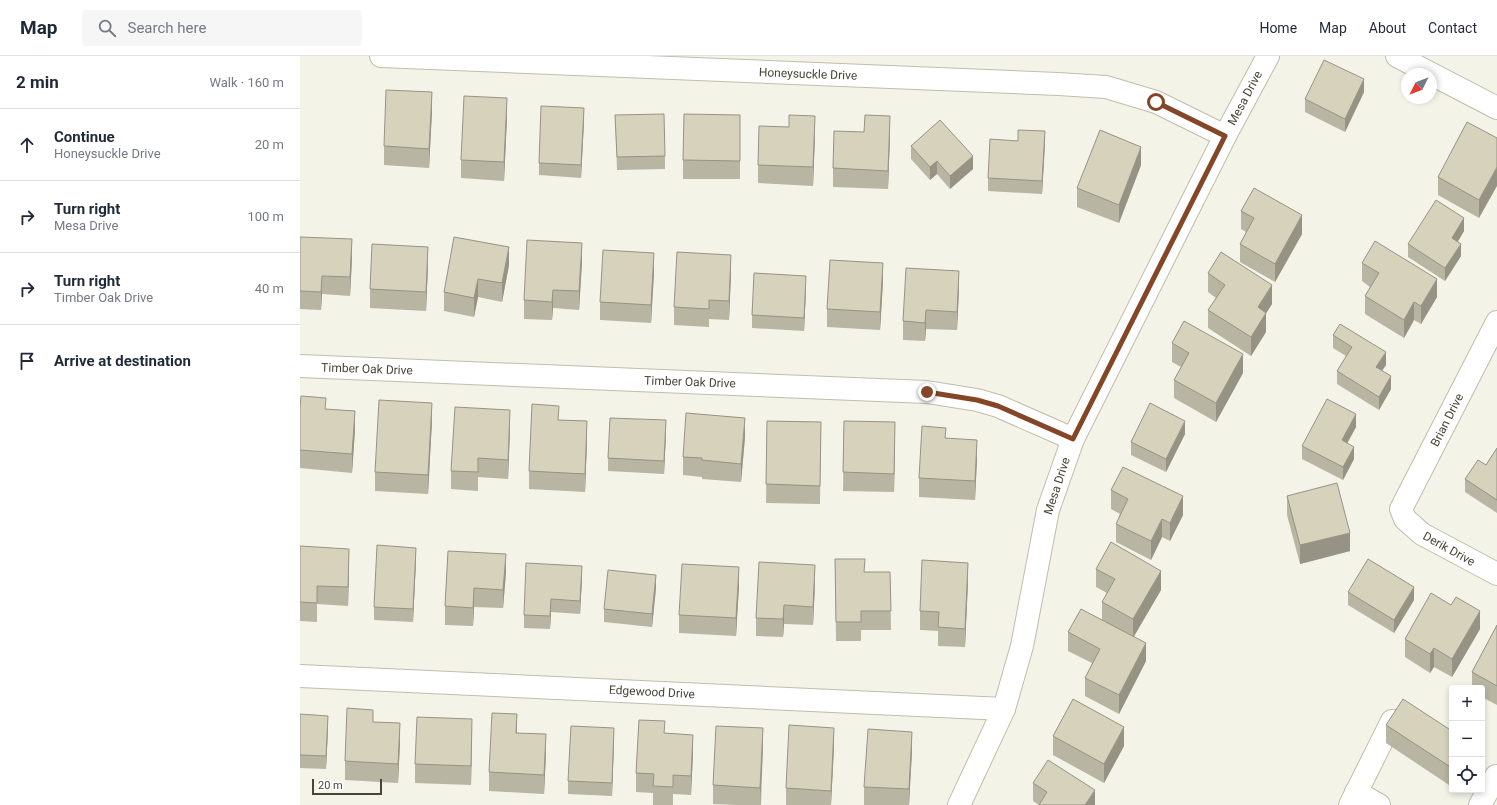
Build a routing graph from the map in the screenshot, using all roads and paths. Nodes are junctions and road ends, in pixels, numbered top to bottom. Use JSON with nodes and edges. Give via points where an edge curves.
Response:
{"nodes":[{"id":1,"x":382,"y":56,"type":"edge"},
{"id":2,"x":1268,"y":56,"type":"edge"},
{"id":3,"x":1397,"y":56,"type":"edge"},
{"id":4,"x":1497,"y":108,"type":"edge"},
{"id":5,"x":1225,"y":136,"type":"junction"},
{"id":6,"x":1497,"y":322,"type":"edge"},
{"id":7,"x":300,"y":366,"type":"edge"},
{"id":8,"x":1073,"y":439,"type":"junction"},
{"id":9,"x":1405,"y":519,"type":"joint"},
{"id":10,"x":1497,"y":574,"type":"edge"},
{"id":11,"x":300,"y":676,"type":"edge"},
{"id":12,"x":1004,"y":709,"type":"junction"},
{"id":13,"x":1392,"y":721,"type":"edge"},
{"id":14,"x":1496,"y":776,"type":"dead end"},
{"id":15,"x":1353,"y":798,"type":"edge"},
{"id":16,"x":1482,"y":804,"type":"edge"},
{"id":17,"x":959,"y":805,"type":"edge"},
{"id":18,"x":1379,"y":805,"type":"edge"}],
"edges":[{"from":1,"to":5,"type":"street","name":"Honeysuckle Drive","via":[[1106,87],[1156,102]]},
{"from":2,"to":5,"type":"street","name":"Mesa Drive"},
{"from":3,"to":4,"type":"street"},
{"from":5,"to":8,"type":"street","name":"Mesa Drive"},
{"from":6,"to":9,"type":"street","name":"Brian Drive","via":[[1401,509]]},
{"from":7,"to":8,"type":"street","name":"Timber Oak Drive","via":[[927,392],[998,406]]},
{"from":8,"to":12,"type":"street","name":"Mesa Drive","via":[[1048,510],[1022,646]]},
{"from":9,"to":10,"type":"street","name":"Derik Drive","via":[[1422,534]]},
{"from":11,"to":12,"type":"street","name":"Edgewood Drive"},
{"from":12,"to":17,"type":"street","name":"Mesa Drive"},
{"from":13,"to":15,"type":"street"},
{"from":14,"to":16,"type":"street"},
{"from":15,"to":18,"type":"street"}]}
